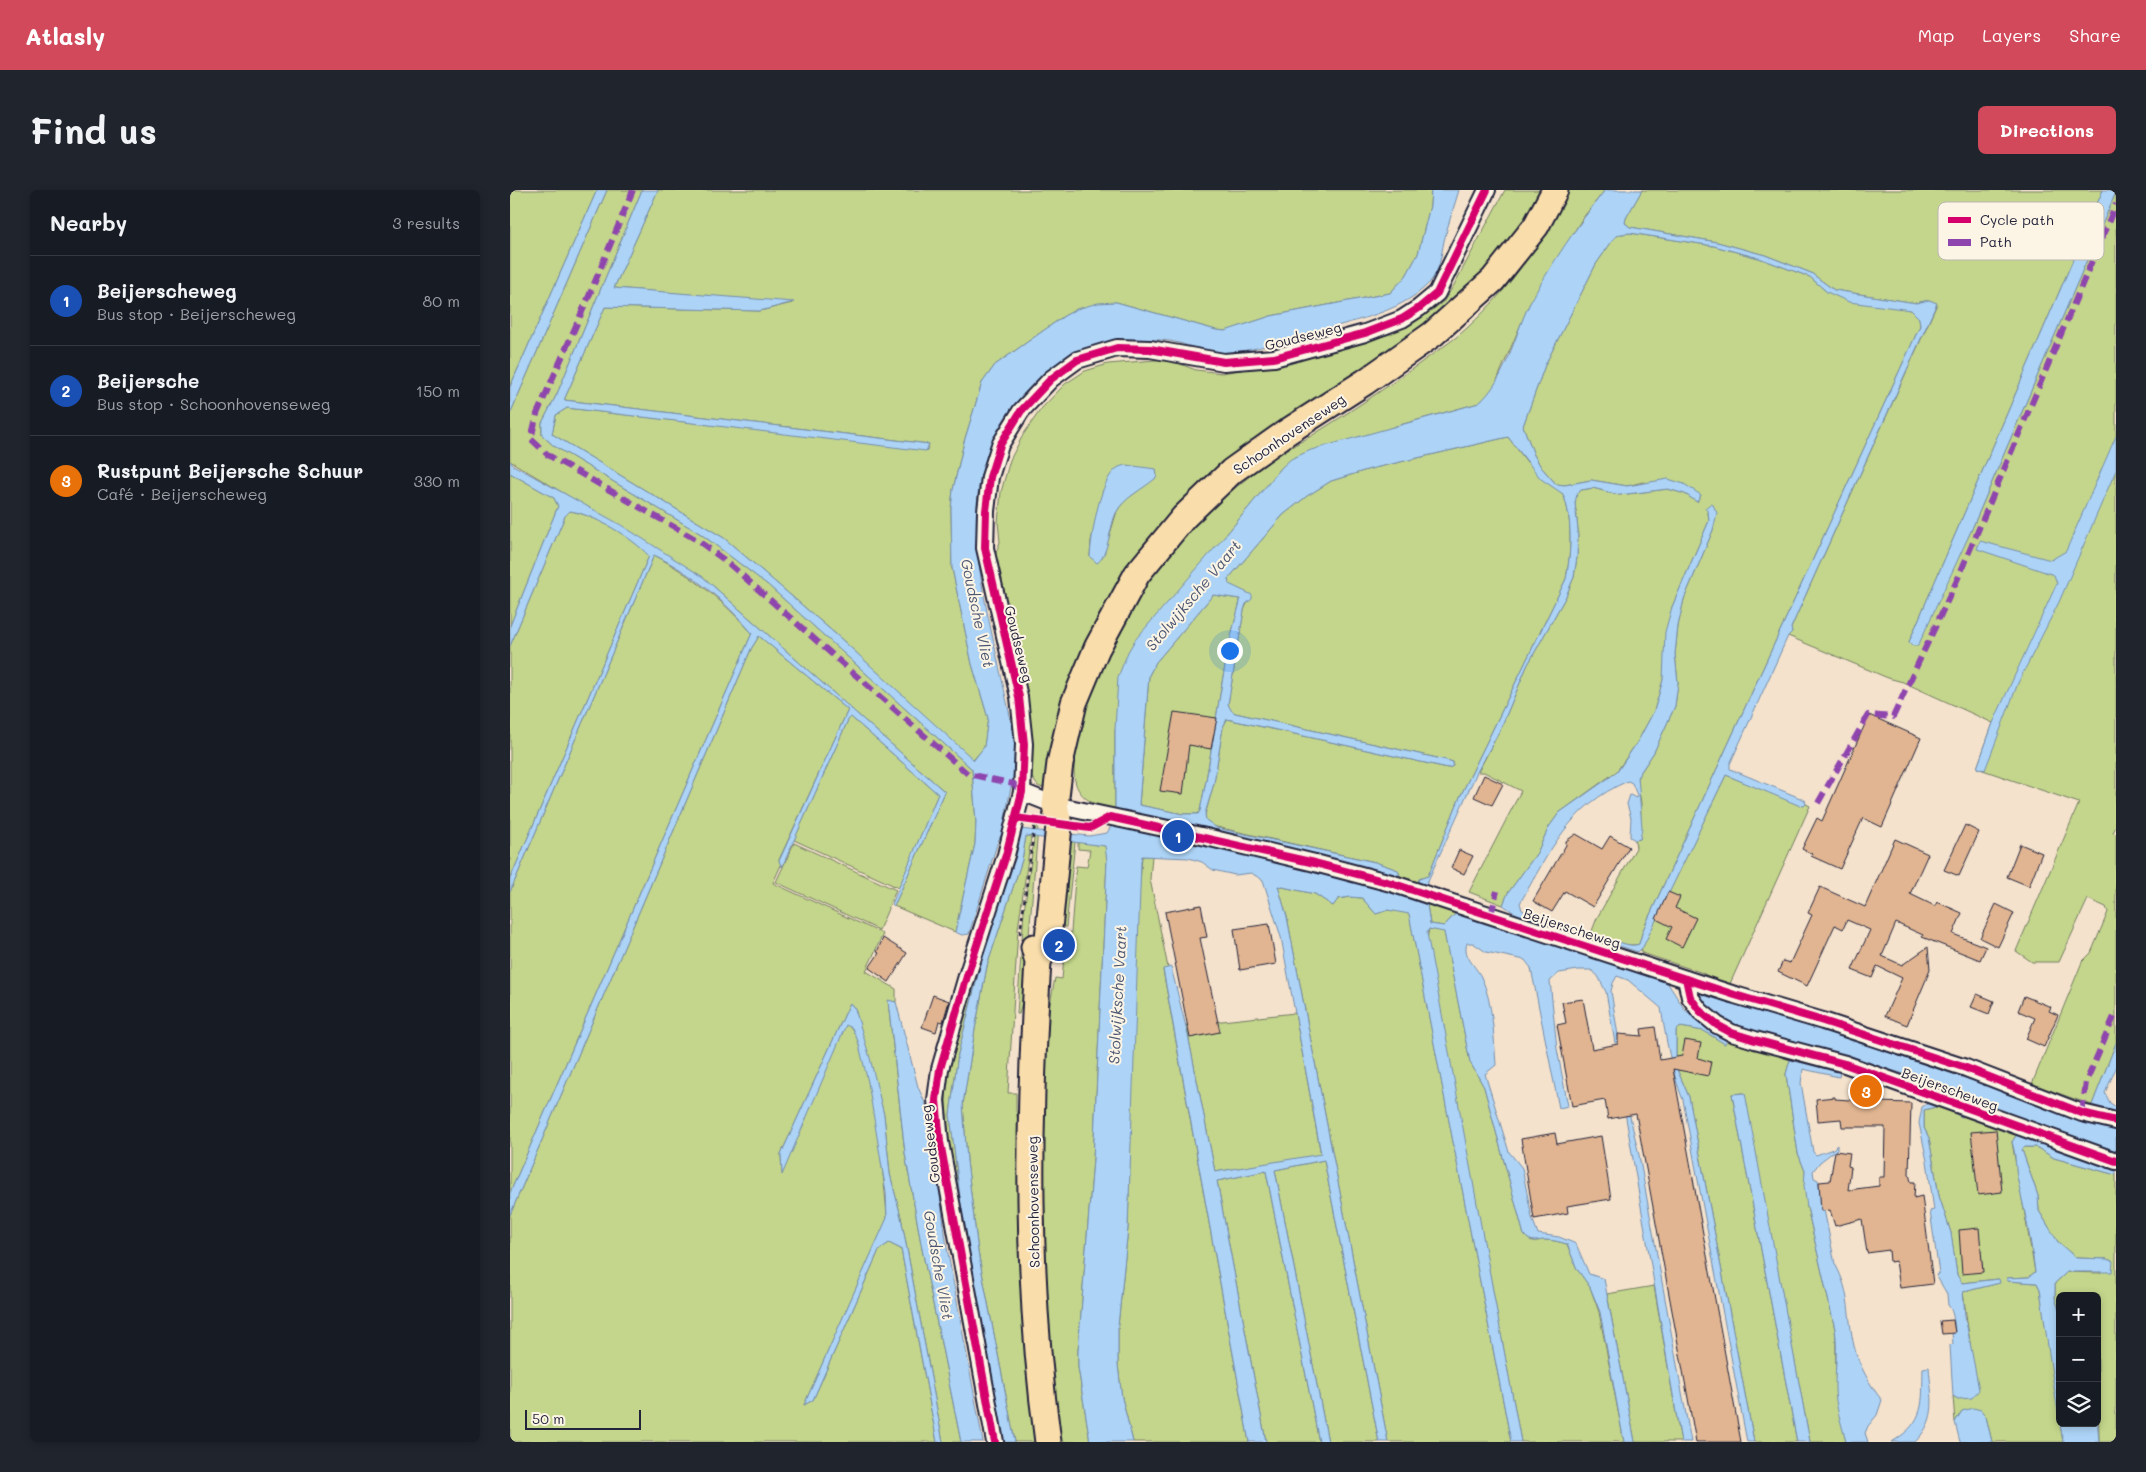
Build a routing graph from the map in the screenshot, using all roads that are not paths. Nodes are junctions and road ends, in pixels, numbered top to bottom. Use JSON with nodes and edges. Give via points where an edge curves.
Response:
{"nodes":[{"id":1,"x":1488,"y":190,"type":"edge"},
{"id":2,"x":1556,"y":190,"type":"edge"},
{"id":3,"x":1022,"y":792,"type":"junction"},
{"id":4,"x":1045,"y":816,"type":"junction"},
{"id":5,"x":1686,"y":979,"type":"junction"},
{"id":6,"x":2116,"y":1121,"type":"edge"},
{"id":7,"x":2116,"y":1161,"type":"edge"},
{"id":8,"x":995,"y":1442,"type":"edge"},
{"id":9,"x":1048,"y":1442,"type":"edge"}],
"edges":[{"from":1,"to":3,"type":"street","name":"Goudseweg","via":[[1437,293],[1402,319],[1274,358],[1224,362],[1150,349],[1117,348],[1077,360],[1051,379],[1021,411],[1000,445],[990,476],[985,548],[1019,697],[1024,744]]},
{"from":2,"to":4,"type":"main road","name":"Schoonhovenseweg","via":[[1536,226],[1480,292],[1433,334],[1232,471],[1184,518],[1143,567],[1097,648],[1074,703]]},
{"from":3,"to":4,"type":"street"},
{"from":3,"to":8,"type":"street","name":"Goudseweg","via":[[948,1037],[936,1100],[940,1142]]},
{"from":4,"to":5,"type":"street","name":"Beijerscheweg","via":[[1127,820],[1374,878]]},
{"from":4,"to":9,"type":"main road","name":"Schoonhovenseweg","via":[[1059,825],[1048,939],[1038,962],[1031,1177],[1036,1330]]},
{"from":5,"to":6,"type":"street","name":"Beijerscheweg","via":[[1966,1068],[2082,1113]]},
{"from":5,"to":7,"type":"street","name":"Beijerscheweg","via":[[1690,997],[1700,1011],[1732,1032],[1845,1064]]}]}
